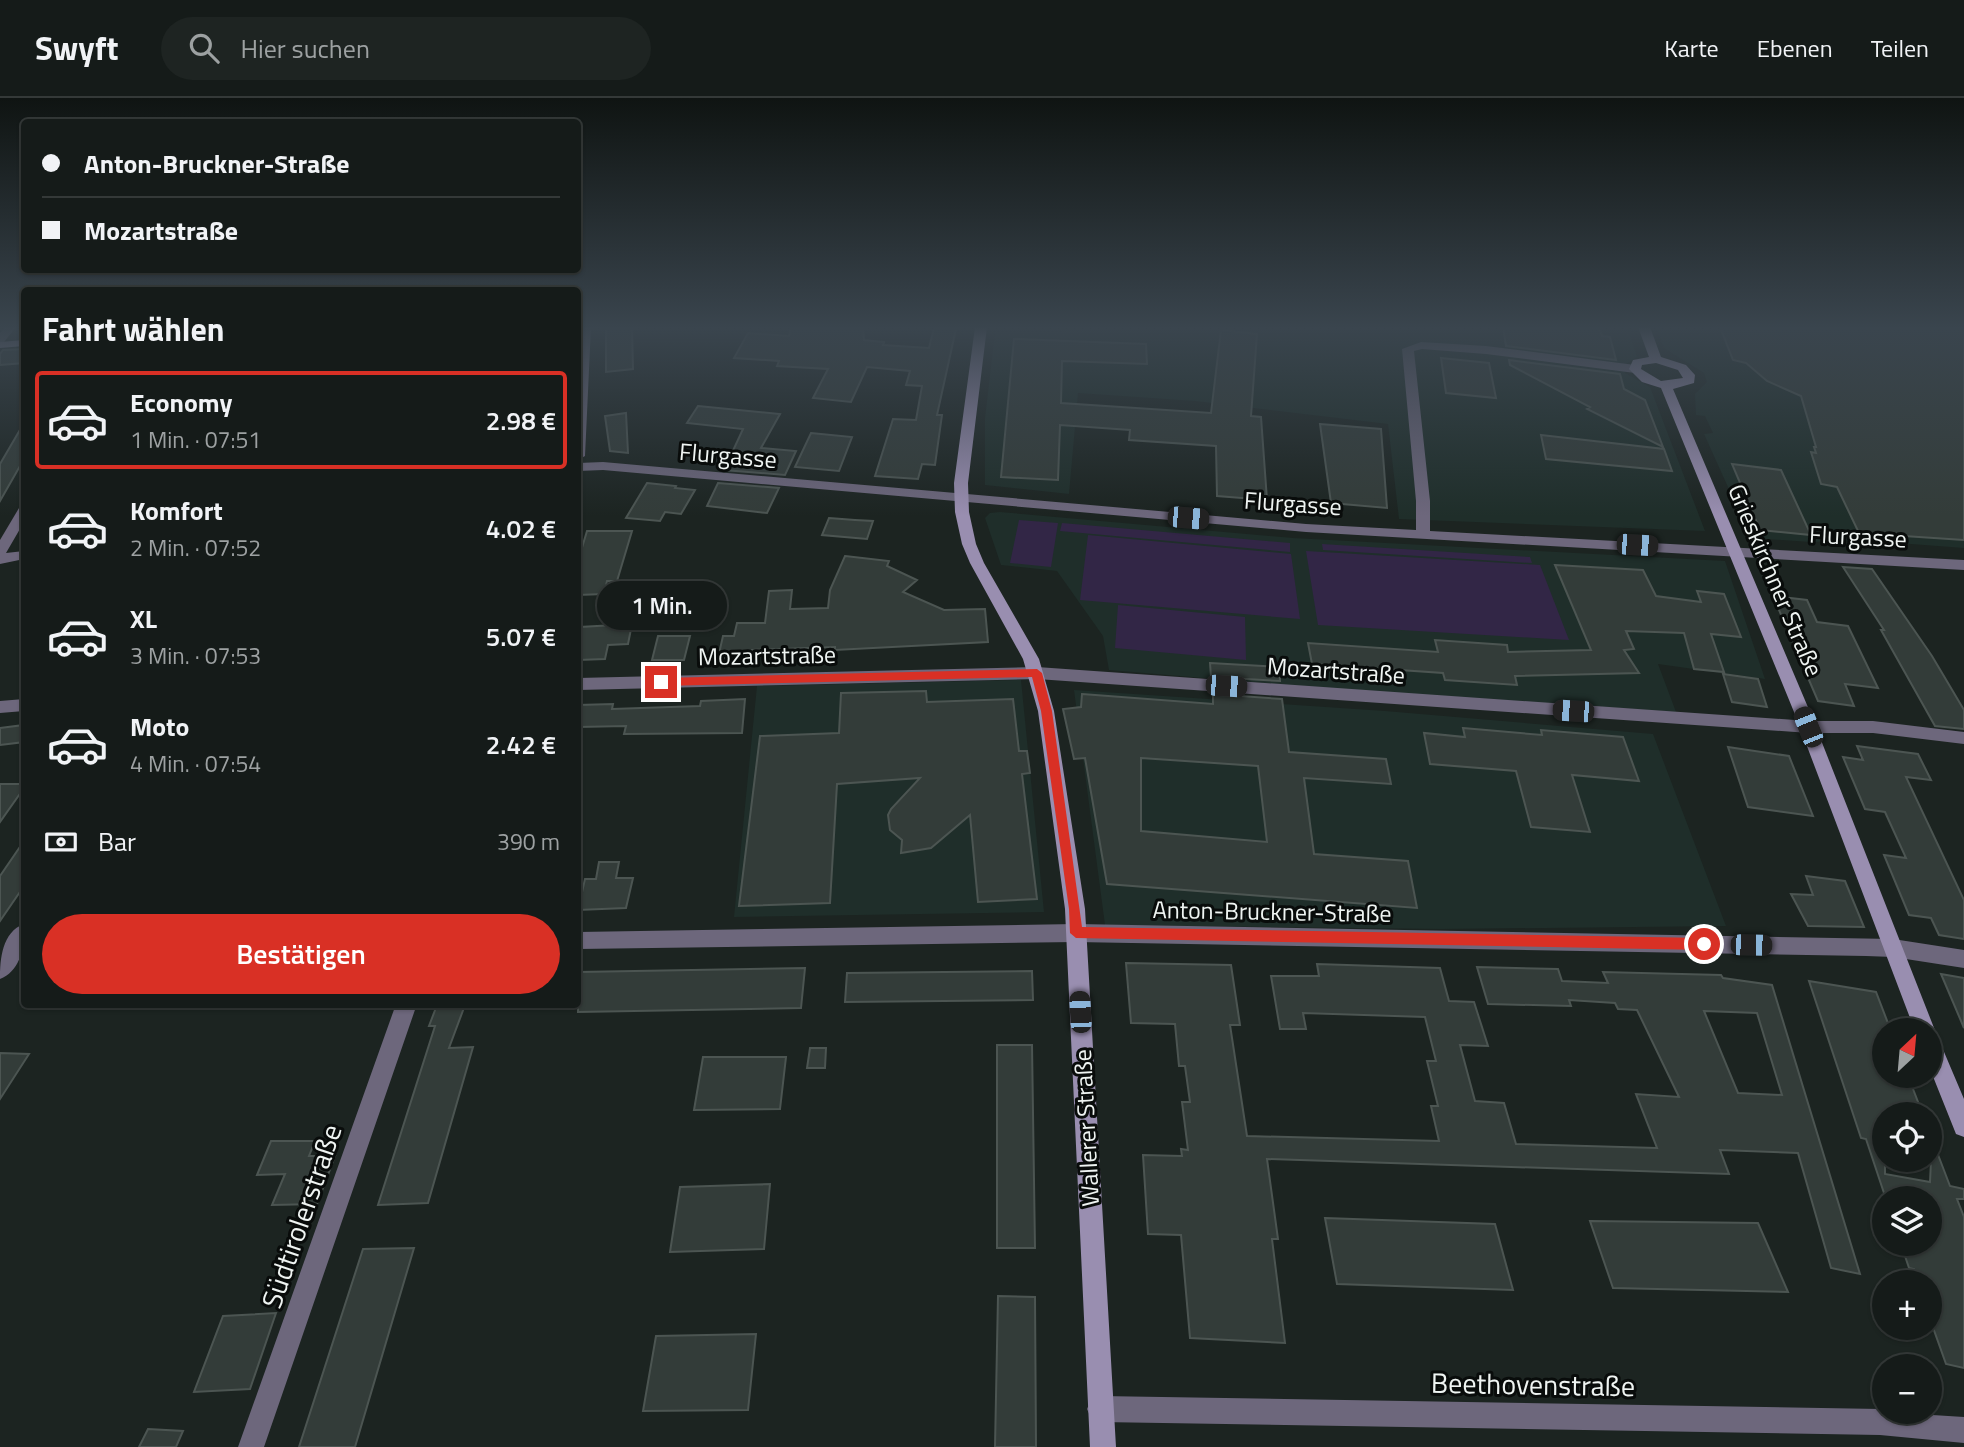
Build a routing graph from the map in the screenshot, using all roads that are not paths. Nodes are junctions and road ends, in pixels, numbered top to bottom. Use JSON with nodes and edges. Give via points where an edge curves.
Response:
{"nodes":[{"id":1,"x":973,"y":390,"type":"edge"},
{"id":2,"x":1412,"y":390,"type":"edge"},
{"id":3,"x":1669,"y":390,"type":"edge"},
{"id":4,"x":581,"y":467,"type":"edge"},
{"id":5,"x":962,"y":498,"type":"junction"},
{"id":6,"x":21,"y":516,"type":"edge"},
{"id":7,"x":1423,"y":533,"type":"junction"},
{"id":8,"x":1735,"y":551,"type":"junction"},
{"id":9,"x":0,"y":552,"type":"edge"},
{"id":10,"x":21,"y":556,"type":"edge"},
{"id":11,"x":0,"y":559,"type":"edge"},
{"id":12,"x":1964,"y":565,"type":"edge"},
{"id":13,"x":1037,"y":673,"type":"junction"},
{"id":14,"x":581,"y":684,"type":"edge"},
{"id":15,"x":21,"y":705,"type":"edge"},
{"id":16,"x":0,"y":707,"type":"edge"},
{"id":17,"x":1808,"y":727,"type":"junction"},
{"id":18,"x":1964,"y":738,"type":"edge"},
{"id":19,"x":1076,"y":933,"type":"junction"},
{"id":20,"x":581,"y":941,"type":"edge"},
{"id":21,"x":16,"y":944,"type":"edge"},
{"id":22,"x":1893,"y":948,"type":"junction"},
{"id":23,"x":1964,"y":959,"type":"edge"},
{"id":24,"x":0,"y":970,"type":"edge"},
{"id":25,"x":406,"y":1008,"type":"edge"},
{"id":26,"x":1921,"y":1018,"type":"edge"},
{"id":27,"x":1942,"y":1071,"type":"edge"},
{"id":28,"x":1964,"y":1126,"type":"edge"},
{"id":29,"x":1100,"y":1409,"type":"junction"},
{"id":30,"x":1964,"y":1430,"type":"edge"},
{"id":31,"x":251,"y":1447,"type":"edge"},
{"id":32,"x":1103,"y":1447,"type":"edge"}],
"edges":[{"from":1,"to":5,"type":"street","name":"Wallerer Straße"},
{"from":2,"to":7,"type":"street"},
{"from":3,"to":8,"type":"street","name":"Grieskirchner Straße"},
{"from":4,"to":5,"type":"street","name":"Flurgasse"},
{"from":5,"to":7,"type":"street","name":"Flurgasse","via":[[1306,528]]},
{"from":5,"to":13,"type":"street","name":"Wallerer Straße","via":[[977,564]]},
{"from":6,"to":9,"type":"street"},
{"from":7,"to":8,"type":"street","name":"Flurgasse"},
{"from":8,"to":12,"type":"street","name":"Flurgasse"},
{"from":8,"to":17,"type":"street","name":"Grieskirchner Straße"},
{"from":10,"to":11,"type":"street"},
{"from":13,"to":14,"type":"street","name":"Mozartstraße"},
{"from":13,"to":17,"type":"street","name":"Mozartstraße"},
{"from":13,"to":19,"type":"street","name":"Wallerer Straße"},
{"from":15,"to":16,"type":"street"},
{"from":17,"to":18,"type":"street","name":"Mozartstraße","via":[[1873,727]]},
{"from":17,"to":22,"type":"street","name":"Grieskirchner Straße"},
{"from":19,"to":20,"type":"street","name":"Anton-Bruckner-Straße"},
{"from":19,"to":22,"type":"street","name":"Anton-Bruckner-Straße"},
{"from":19,"to":29,"type":"street","name":"Wallerer Straße"},
{"from":21,"to":24,"type":"street"},
{"from":22,"to":23,"type":"street","name":"Anton-Bruckner-Straße"},
{"from":22,"to":26,"type":"street","name":"Grieskirchner Straße"},
{"from":25,"to":31,"type":"street","name":"Südtirolerstraße"},
{"from":27,"to":28,"type":"street"},
{"from":29,"to":30,"type":"street","name":"Beethovenstraße","via":[[1880,1422]]},
{"from":29,"to":32,"type":"street","name":"Wallerer Straße"}]}
